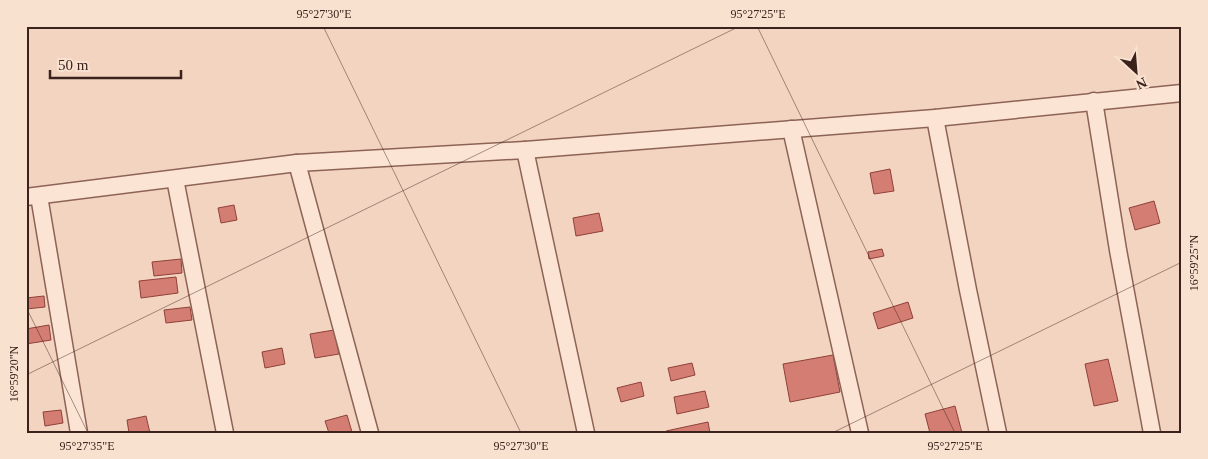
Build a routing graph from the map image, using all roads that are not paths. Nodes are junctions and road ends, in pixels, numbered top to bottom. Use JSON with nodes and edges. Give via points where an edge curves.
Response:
{"nodes":[{"id":1,"x":1182,"y":93,"type":"edge"},
{"id":2,"x":1094,"y":101,"type":"junction"},
{"id":3,"x":936,"y":118,"type":"junction"},
{"id":4,"x":791,"y":129,"type":"junction"},
{"id":5,"x":525,"y":150,"type":"junction"},
{"id":6,"x":297,"y":163,"type":"junction"},
{"id":7,"x":175,"y":179,"type":"junction"},
{"id":8,"x":33,"y":197,"type":"edge"},
{"id":9,"x":79,"y":433,"type":"edge"},
{"id":10,"x":225,"y":433,"type":"edge"},
{"id":11,"x":370,"y":433,"type":"edge"},
{"id":12,"x":586,"y":433,"type":"edge"},
{"id":13,"x":860,"y":433,"type":"edge"},
{"id":14,"x":998,"y":433,"type":"edge"},
{"id":15,"x":1152,"y":433,"type":"edge"}],
"edges":[{"from":1,"to":2,"type":"street"},
{"from":2,"to":3,"type":"street"},
{"from":2,"to":15,"type":"street"},
{"from":3,"to":4,"type":"street"},
{"from":3,"to":14,"type":"street"},
{"from":4,"to":5,"type":"street"},
{"from":4,"to":13,"type":"street"},
{"from":5,"to":6,"type":"street"},
{"from":5,"to":12,"type":"street"},
{"from":6,"to":7,"type":"street"},
{"from":6,"to":11,"type":"street"},
{"from":7,"to":8,"type":"street"},
{"from":7,"to":10,"type":"street"},
{"from":8,"to":9,"type":"street"}]}
